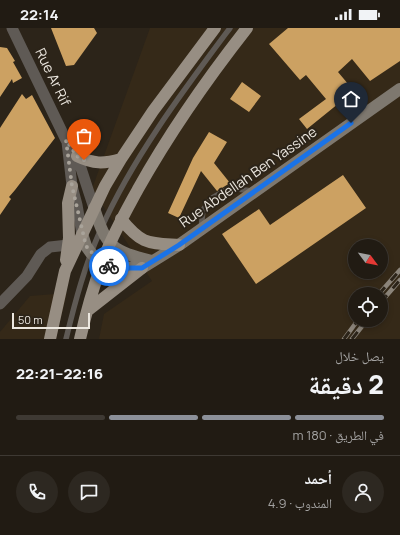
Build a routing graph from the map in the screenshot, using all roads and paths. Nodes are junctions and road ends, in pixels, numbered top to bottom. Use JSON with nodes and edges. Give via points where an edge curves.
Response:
{"nodes":[{"id":1,"x":12,"y":28,"type":"edge"},
{"id":2,"x":215,"y":28,"type":"edge"},
{"id":3,"x":230,"y":28,"type":"edge"},
{"id":4,"x":247,"y":28,"type":"edge"},
{"id":5,"x":400,"y":88,"type":"edge"},
{"id":6,"x":66,"y":140,"type":"junction"},
{"id":7,"x":77,"y":156,"type":"junction"},
{"id":8,"x":121,"y":159,"type":"junction"},
{"id":9,"x":72,"y":186,"type":"junction"},
{"id":10,"x":254,"y":192,"type":"junction"},
{"id":11,"x":94,"y":208,"type":"junction"},
{"id":12,"x":121,"y":220,"type":"junction"},
{"id":13,"x":101,"y":229,"type":"junction"},
{"id":14,"x":200,"y":229,"type":"junction"},
{"id":15,"x":82,"y":234,"type":"junction"},
{"id":16,"x":110,"y":244,"type":"junction"},
{"id":17,"x":179,"y":245,"type":"junction"},
{"id":18,"x":68,"y":246,"type":"junction"},
{"id":19,"x":91,"y":253,"type":"junction"},
{"id":20,"x":102,"y":264,"type":"junction"},
{"id":21,"x":147,"y":265,"type":"junction"},
{"id":22,"x":65,"y":271,"type":"junction"},
{"id":23,"x":0,"y":304,"type":"edge"},
{"id":24,"x":87,"y":311,"type":"junction"},
{"id":25,"x":50,"y":339,"type":"edge"},
{"id":26,"x":66,"y":339,"type":"edge"},
{"id":27,"x":80,"y":339,"type":"edge"}],
"edges":[{"from":1,"to":6,"type":"street","name":"Rue Ar Rif"},
{"from":2,"to":8,"type":"main road"},
{"from":3,"to":13,"type":"lane","via":[[166,114],[120,191]]},
{"from":4,"to":12,"type":"main road","via":[[176,125]]},
{"from":5,"to":10,"type":"street","name":"Rue Abdellah Ben Yassine"},
{"from":6,"to":7,"type":"street","name":"Rue Ar Rif"},
{"from":6,"to":9,"type":"street","name":"Rue Ar Rif"},
{"from":7,"to":8,"type":"main road","via":[[100,163]]},
{"from":7,"to":11,"type":"street","name":"Rue Ar Rif"},
{"from":8,"to":11,"type":"main road"},
{"from":9,"to":15,"type":"street","name":"Rue Ar Rif"},
{"from":9,"to":18,"type":"main road","via":[[68,203]]},
{"from":10,"to":14,"type":"street","name":"Rue Abdellah Ben Yassine"},
{"from":10,"to":14,"type":"lane","via":[[230,188],[212,198],[203,210]]},
{"from":11,"to":13,"type":"street","name":"Rue Ar Rif"},
{"from":11,"to":15,"type":"main road"},
{"from":12,"to":16,"type":"main road"},
{"from":12,"to":17,"type":"main road","via":[[137,237],[145,241]]},
{"from":13,"to":16,"type":"street","name":"Rue Ar Rif"},
{"from":13,"to":19,"type":"lane"},
{"from":14,"to":17,"type":"street","name":"Rue Abdellah Ben Yassine"},
{"from":15,"to":19,"type":"street","name":"Rue Ar Rif"},
{"from":15,"to":22,"type":"main road"},
{"from":16,"to":20,"type":"main road"},
{"from":16,"to":21,"type":"street"},
{"from":17,"to":21,"type":"street","name":"Rue Abdellah Ben Yassine"},
{"from":18,"to":22,"type":"main road"},
{"from":18,"to":23,"type":"street","via":[[50,247],[41,254],[27,276]]},
{"from":19,"to":20,"type":"street","name":"Rue Ar Rif"},
{"from":19,"to":26,"type":"lane"},
{"from":20,"to":21,"type":"street","via":[[113,267]]},
{"from":20,"to":24,"type":"main road"},
{"from":21,"to":24,"type":"main road"},
{"from":22,"to":25,"type":"main road"},
{"from":24,"to":27,"type":"main road"}]}
